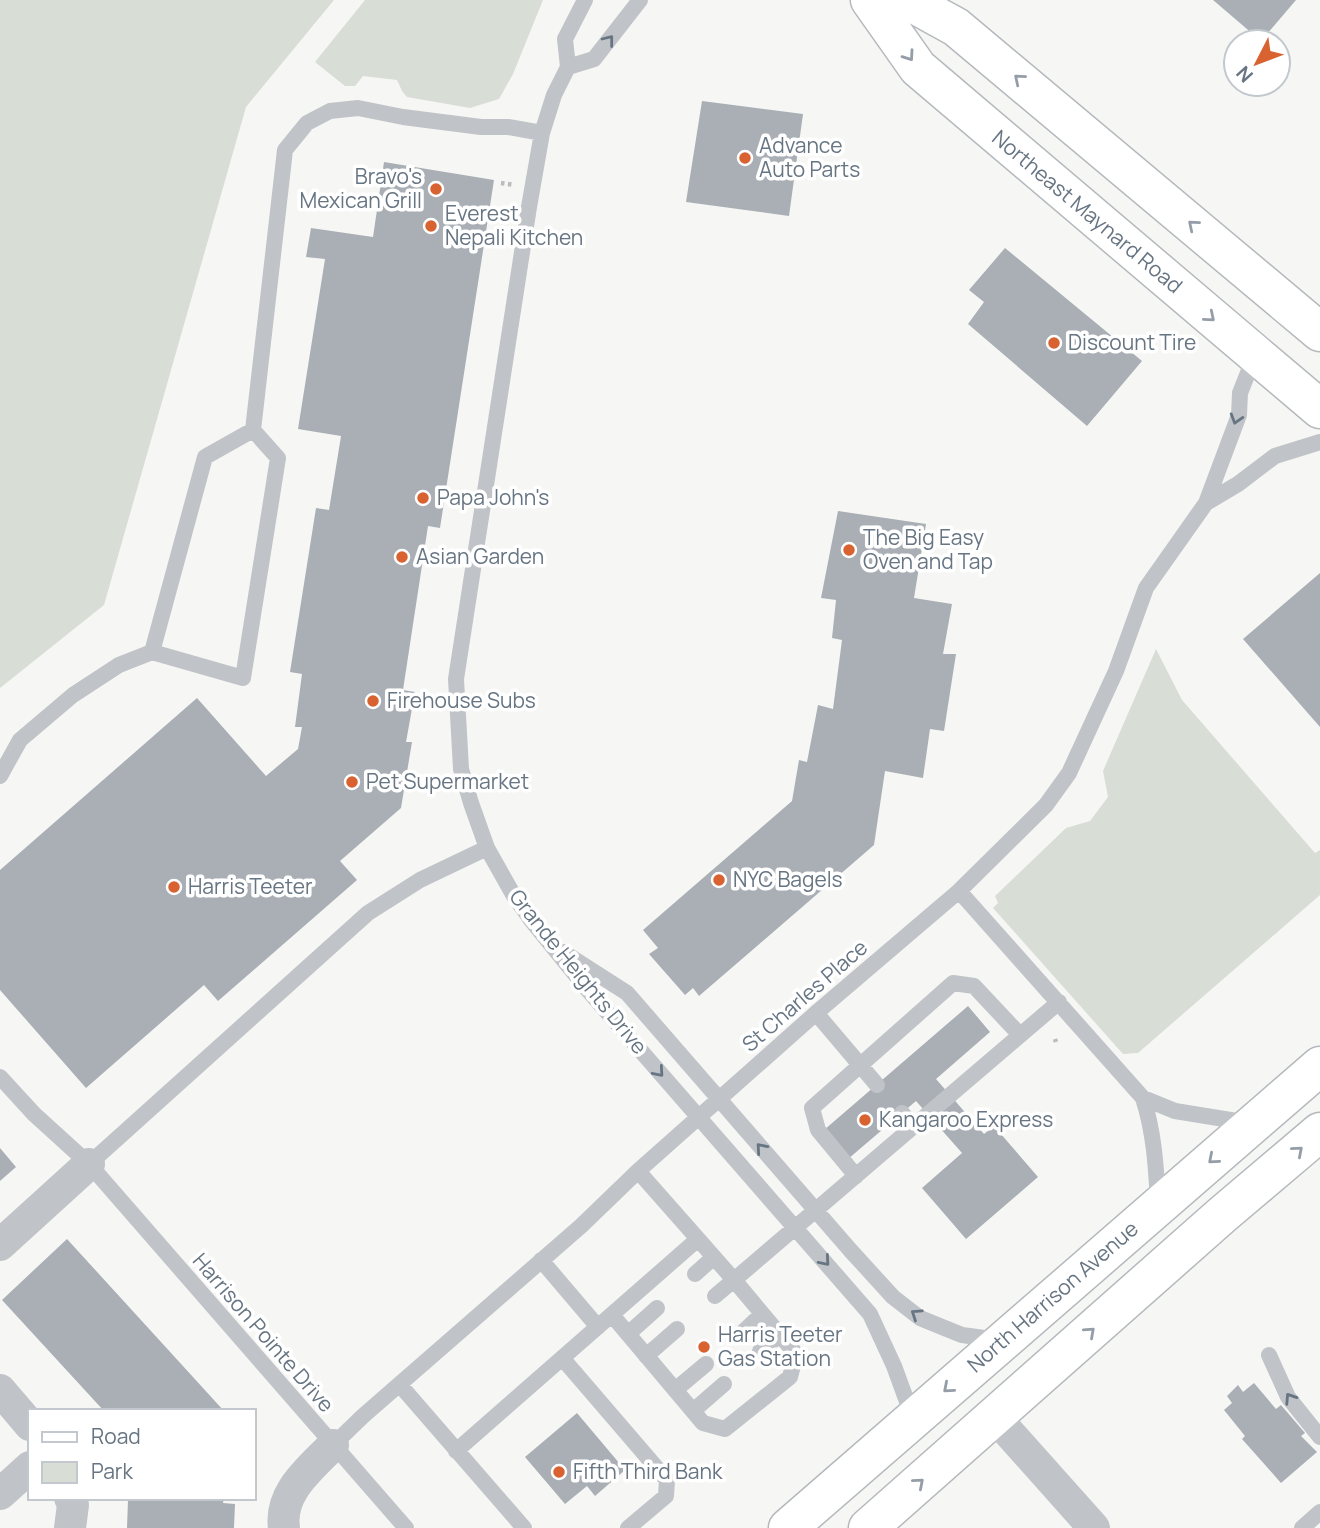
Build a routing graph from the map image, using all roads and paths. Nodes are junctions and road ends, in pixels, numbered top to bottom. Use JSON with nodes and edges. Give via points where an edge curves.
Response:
{"nodes":[{"id":1,"x":585,"y":0,"type":"edge"},
{"id":2,"x":640,"y":0,"type":"edge"},
{"id":3,"x":870,"y":0,"type":"edge"},
{"id":4,"x":907,"y":0,"type":"edge"},
{"id":5,"x":568,"y":67,"type":"junction"},
{"id":6,"x":542,"y":133,"type":"junction"},
{"id":7,"x":1320,"y":332,"type":"edge"},
{"id":8,"x":1255,"y":355,"type":"junction"},
{"id":9,"x":1320,"y":409,"type":"edge"},
{"id":10,"x":253,"y":430,"type":"junction"},
{"id":11,"x":1320,"y":442,"type":"edge"},
{"id":12,"x":1206,"y":503,"type":"junction"},
{"id":13,"x":152,"y":652,"type":"junction"},
{"id":14,"x":0,"y":776,"type":"edge"},
{"id":15,"x":487,"y":848,"type":"junction"},
{"id":16,"x":959,"y":891,"type":"junction"},
{"id":17,"x":552,"y":945,"type":"junction"},
{"id":18,"x":1059,"y":1002,"type":"junction"},
{"id":19,"x":816,"y":1013,"type":"junction"},
{"id":20,"x":1020,"y":1035,"type":"junction"},
{"id":21,"x":860,"y":1063,"type":"junction"},
{"id":22,"x":1320,"y":1066,"type":"edge"},
{"id":23,"x":0,"y":1077,"type":"edge"},
{"id":24,"x":877,"y":1085,"type":"dead end"},
{"id":25,"x":1143,"y":1098,"type":"junction"},
{"id":26,"x":719,"y":1100,"type":"junction"},
{"id":27,"x":902,"y":1113,"type":"dead end"},
{"id":28,"x":699,"y":1118,"type":"junction"},
{"id":29,"x":1254,"y":1124,"type":"junction"},
{"id":30,"x":914,"y":1127,"type":"junction"},
{"id":31,"x":1320,"y":1132,"type":"edge"},
{"id":32,"x":89,"y":1164,"type":"junction"},
{"id":33,"x":638,"y":1171,"type":"junction"},
{"id":34,"x":856,"y":1176,"type":"junction"},
{"id":35,"x":1159,"y":1206,"type":"junction"},
{"id":36,"x":816,"y":1211,"type":"junction"},
{"id":37,"x":796,"y":1228,"type":"junction"},
{"id":38,"x":698,"y":1239,"type":"junction"},
{"id":39,"x":0,"y":1245,"type":"edge"},
{"id":40,"x":714,"y":1257,"type":"junction"},
{"id":41,"x":541,"y":1260,"type":"junction"},
{"id":42,"x":695,"y":1274,"type":"dead end"},
{"id":43,"x":734,"y":1280,"type":"junction"},
{"id":44,"x":715,"y":1296,"type":"dead end"},
{"id":45,"x":657,"y":1308,"type":"dead end"},
{"id":46,"x":762,"y":1314,"type":"junction"},
{"id":47,"x":612,"y":1315,"type":"junction"},
{"id":48,"x":598,"y":1327,"type":"junction"},
{"id":49,"x":677,"y":1329,"type":"dead end"},
{"id":50,"x":744,"y":1331,"type":"dead end"},
{"id":51,"x":628,"y":1334,"type":"junction"},
{"id":52,"x":780,"y":1335,"type":"junction"},
{"id":53,"x":1003,"y":1340,"type":"junction"},
{"id":54,"x":761,"y":1351,"type":"dead end"},
{"id":55,"x":1269,"y":1355,"type":"dead end"},
{"id":56,"x":646,"y":1356,"type":"junction"},
{"id":57,"x":563,"y":1359,"type":"junction"},
{"id":58,"x":706,"y":1364,"type":"dead end"},
{"id":59,"x":724,"y":1384,"type":"dead end"},
{"id":60,"x":400,"y":1385,"type":"junction"},
{"id":61,"x":0,"y":1390,"type":"edge"},
{"id":62,"x":675,"y":1390,"type":"junction"},
{"id":63,"x":693,"y":1410,"type":"junction"},
{"id":64,"x":995,"y":1417,"type":"junction"},
{"id":65,"x":913,"y":1418,"type":"junction"},
{"id":66,"x":28,"y":1423,"type":"edge"},
{"id":67,"x":1320,"y":1437,"type":"edge"},
{"id":68,"x":333,"y":1445,"type":"junction"},
{"id":69,"x":456,"y":1451,"type":"junction"},
{"id":70,"x":28,"y":1469,"type":"edge"},
{"id":71,"x":0,"y":1494,"type":"edge"},
{"id":72,"x":71,"y":1500,"type":"edge"},
{"id":73,"x":1320,"y":1512,"type":"edge"},
{"id":74,"x":70,"y":1528,"type":"edge"},
{"id":75,"x":284,"y":1528,"type":"edge"},
{"id":76,"x":406,"y":1528,"type":"edge"},
{"id":77,"x":524,"y":1528,"type":"edge"},
{"id":78,"x":628,"y":1528,"type":"edge"},
{"id":79,"x":788,"y":1528,"type":"edge"},
{"id":80,"x":868,"y":1528,"type":"edge"},
{"id":81,"x":1094,"y":1528,"type":"edge"},
{"id":82,"x":1302,"y":1528,"type":"edge"}],
"edges":[{"from":1,"to":5,"type":"lane","name":"Grande Heights Drive","via":[[565,39]]},
{"from":5,"to":2,"type":"lane","one_way":true,"via":[[594,59]]},
{"from":3,"to":8,"type":"main road","name":"Northeast Maynard Road","one_way":true,"via":[[918,68]]},
{"from":7,"to":4,"type":"main road","one_way":true,"via":[[956,27]]},
{"from":5,"to":6,"type":"lane","name":"Grande Heights Drive"},
{"from":6,"to":10,"type":"lane","via":[[358,108],[330,111],[307,123],[285,150]]},
{"from":6,"to":15,"type":"lane","name":"Grande Heights Drive","via":[[456,679],[461,769]]},
{"from":8,"to":9,"type":"main road","name":"Northeast Maynard Road"},
{"from":8,"to":12,"type":"lane","name":"St Charles Place","one_way":true,"via":[[1240,393],[1239,415]]},
{"from":10,"to":13,"type":"lane","via":[[205,457]]},
{"from":10,"to":13,"type":"lane","via":[[278,458],[243,678]]},
{"from":11,"to":12,"type":"lane","name":"St Charles Place","via":[[1275,456]]},
{"from":12,"to":16,"type":"lane","name":"St Charles Place","via":[[1146,588],[1116,671],[1069,773],[1046,805]]},
{"from":13,"to":14,"type":"lane","via":[[119,665],[74,695],[20,740]]},
{"from":15,"to":17,"type":"lane","name":"Grande Heights Drive","via":[[514,896]]},
{"from":15,"to":32,"type":"lane","via":[[420,880],[368,913]]},
{"from":16,"to":18,"type":"lane"},
{"from":16,"to":19,"type":"lane","name":"St Charles Place"},
{"from":17,"to":26,"type":"lane","name":"Grande Heights Drive","via":[[626,993]]},
{"from":17,"to":28,"type":"lane","name":"Grande Heights Drive","one_way":true},
{"from":18,"to":20,"type":"lane"},
{"from":18,"to":25,"type":"lane"},
{"from":19,"to":21,"type":"lane"},
{"from":19,"to":26,"type":"lane","name":"St Charles Place"},
{"from":20,"to":21,"type":"lane","via":[[974,986],[953,982]]},
{"from":20,"to":30,"type":"lane"},
{"from":21,"to":24,"type":"lane"},
{"from":21,"to":34,"type":"lane","via":[[812,1108],[818,1130]]},
{"from":22,"to":29,"type":"main road","name":"North Harrison Avenue"},
{"from":23,"to":32,"type":"lane","name":"Harrison Pointe Drive"},
{"from":25,"to":29,"type":"lane","via":[[1175,1111]]},
{"from":25,"to":35,"type":"lane","via":[[1152,1125]]},
{"from":26,"to":28,"type":"lane","name":"St Charles Place"},
{"from":36,"to":26,"type":"lane","name":"Grande Heights Drive","one_way":true},
{"from":27,"to":30,"type":"lane"},
{"from":28,"to":33,"type":"lane","name":"St Charles Place"},
{"from":28,"to":37,"type":"lane","name":"Grande Heights Drive"},
{"from":29,"to":35,"type":"main road","name":"North Harrison Avenue","one_way":true},
{"from":30,"to":34,"type":"lane"},
{"from":64,"to":31,"type":"main road","one_way":true},
{"from":32,"to":39,"type":"street"},
{"from":32,"to":68,"type":"lane","name":"Harrison Pointe Drive"},
{"from":33,"to":38,"type":"lane"},
{"from":33,"to":41,"type":"lane","name":"St Charles Place"},
{"from":34,"to":36,"type":"lane"},
{"from":35,"to":53,"type":"main road","name":"North Harrison Avenue"},
{"from":36,"to":37,"type":"lane"},
{"from":53,"to":36,"type":"lane","name":"Grande Heights Drive","one_way":true,"via":[[962,1335],[920,1318],[893,1297]]},
{"from":37,"to":43,"type":"lane"},
{"from":37,"to":65,"type":"lane","name":"Grande Heights Drive","one_way":true,"via":[[870,1314]]},
{"from":38,"to":40,"type":"lane"},
{"from":38,"to":47,"type":"lane"},
{"from":40,"to":42,"type":"lane"},
{"from":40,"to":43,"type":"lane"},
{"from":41,"to":48,"type":"lane"},
{"from":41,"to":60,"type":"lane","name":"St Charles Place"},
{"from":43,"to":44,"type":"lane"},
{"from":43,"to":46,"type":"lane"},
{"from":45,"to":51,"type":"lane"},
{"from":46,"to":50,"type":"lane"},
{"from":46,"to":52,"type":"lane"},
{"from":47,"to":48,"type":"lane"},
{"from":47,"to":51,"type":"lane"},
{"from":48,"to":57,"type":"lane"},
{"from":49,"to":56,"type":"lane"},
{"from":51,"to":56,"type":"lane"},
{"from":52,"to":54,"type":"lane"},
{"from":52,"to":63,"type":"lane","via":[[796,1354],[790,1377],[725,1429],[704,1423]]},
{"from":53,"to":65,"type":"main road","name":"North Harrison Avenue","one_way":true},
{"from":67,"to":55,"type":"lane","one_way":true,"via":[[1288,1397]]},
{"from":56,"to":62,"type":"lane"},
{"from":57,"to":69,"type":"lane"},
{"from":57,"to":78,"type":"lane","via":[[667,1479],[666,1496]]},
{"from":58,"to":62,"type":"lane"},
{"from":59,"to":63,"type":"lane"},
{"from":60,"to":68,"type":"lane","name":"St Charles Place"},
{"from":60,"to":69,"type":"lane"},
{"from":61,"to":66,"type":"street"},
{"from":62,"to":63,"type":"lane"},
{"from":80,"to":64,"type":"main road","one_way":true},
{"from":64,"to":81,"type":"street"},
{"from":65,"to":79,"type":"main road","name":"North Harrison Avenue"},
{"from":68,"to":75,"type":"street","via":[[286,1497]]},
{"from":68,"to":76,"type":"lane","name":"Harrison Pointe Drive"},
{"from":69,"to":77,"type":"lane"},
{"from":70,"to":71,"type":"street"},
{"from":72,"to":74,"type":"street"},
{"from":73,"to":82,"type":"lane"}]}
